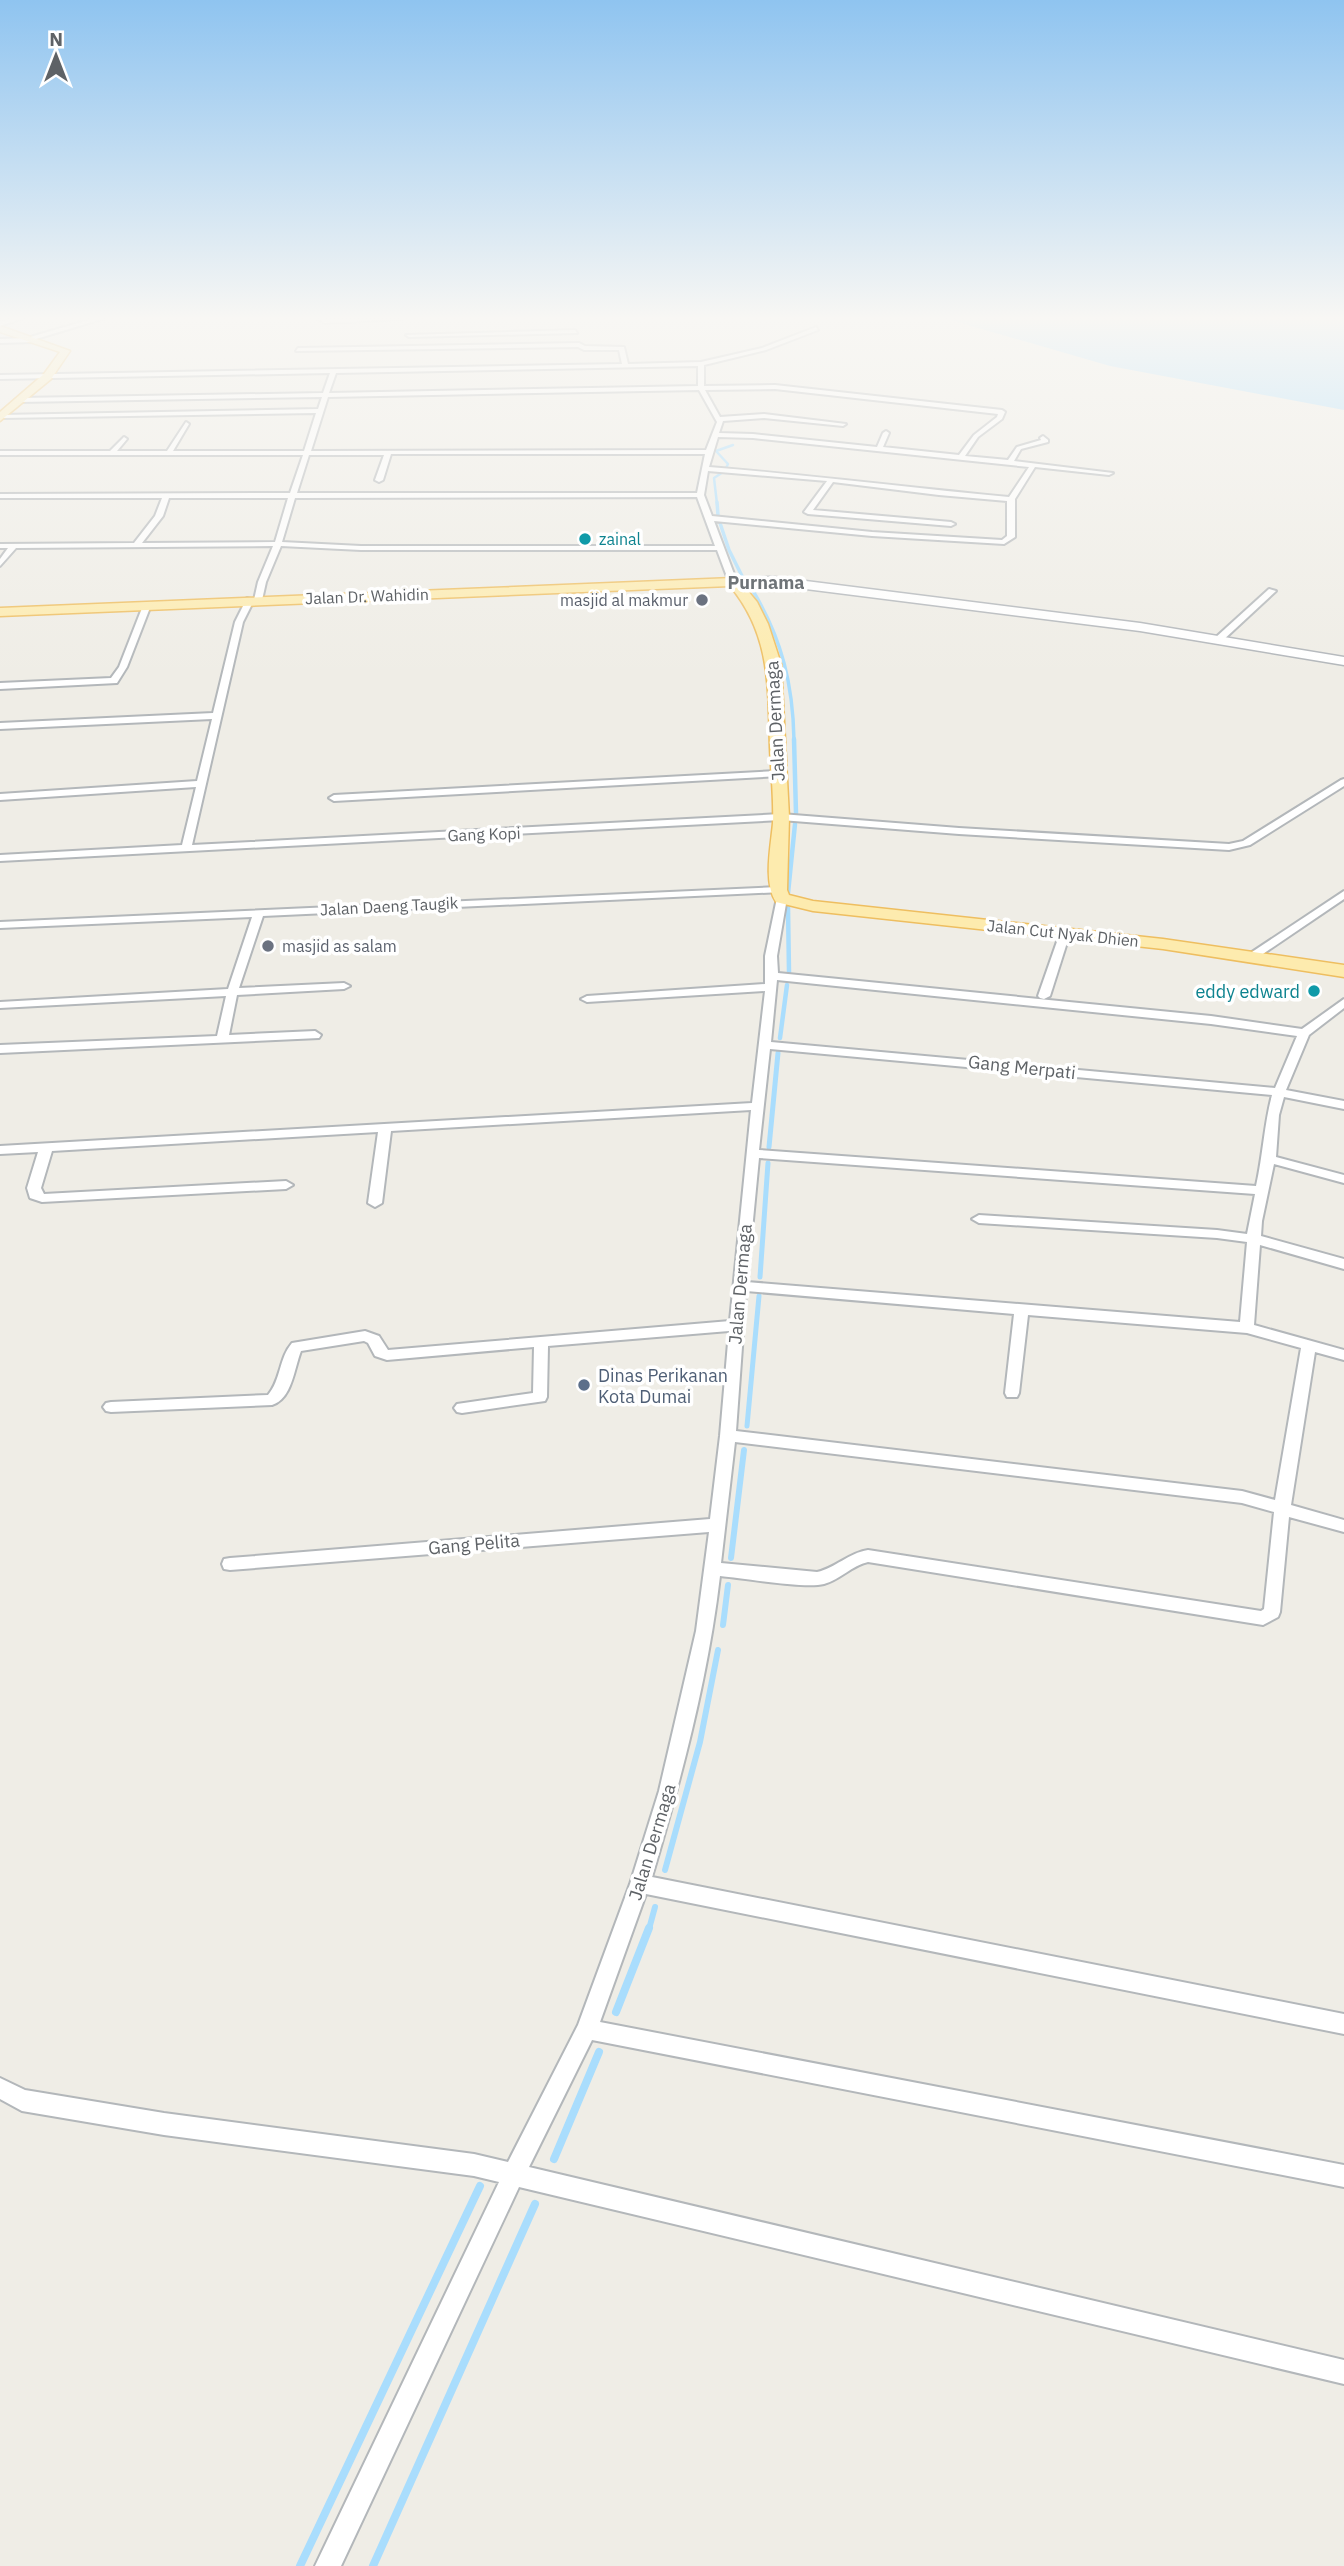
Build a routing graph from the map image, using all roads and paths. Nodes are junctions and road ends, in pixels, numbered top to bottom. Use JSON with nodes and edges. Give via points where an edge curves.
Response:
{"nodes":[{"id":1,"x":178,"y":438,"type":"edge"},
{"id":2,"x":311,"y":438,"type":"edge"},
{"id":3,"x":715,"y":438,"type":"edge"},
{"id":4,"x":770,"y":438,"type":"edge"},
{"id":5,"x":884,"y":438,"type":"edge"},
{"id":6,"x":975,"y":438,"type":"edge"},
{"id":7,"x":1043,"y":438,"type":"dead end"},
{"id":8,"x":124,"y":439,"type":"dead end"},
{"id":9,"x":879,"y":449,"type":"junction"},
{"id":10,"x":709,"y":452,"type":"junction"},
{"id":11,"x":0,"y":453,"type":"edge"},
{"id":12,"x":388,"y":453,"type":"junction"},
{"id":13,"x":111,"y":454,"type":"junction"},
{"id":14,"x":168,"y":454,"type":"junction"},
{"id":15,"x":306,"y":454,"type":"junction"},
{"id":16,"x":961,"y":457,"type":"junction"},
{"id":17,"x":1010,"y":462,"type":"junction"},
{"id":18,"x":1034,"y":464,"type":"junction"},
{"id":19,"x":707,"y":468,"type":"junction"},
{"id":20,"x":1109,"y":473,"type":"dead end"},
{"id":21,"x":379,"y":480,"type":"dead end"},
{"id":22,"x":831,"y":480,"type":"junction"},
{"id":23,"x":166,"y":495,"type":"junction"},
{"id":24,"x":293,"y":495,"type":"junction"},
{"id":25,"x":700,"y":495,"type":"junction"},
{"id":26,"x":0,"y":496,"type":"edge"},
{"id":27,"x":1011,"y":499,"type":"junction"},
{"id":28,"x":707,"y":518,"type":"junction"},
{"id":29,"x":951,"y":524,"type":"dead end"},
{"id":30,"x":279,"y":544,"type":"junction"},
{"id":31,"x":136,"y":545,"type":"junction"},
{"id":32,"x":0,"y":546,"type":"edge"},
{"id":33,"x":14,"y":546,"type":"junction"},
{"id":34,"x":718,"y":548,"type":"junction"},
{"id":35,"x":0,"y":564,"type":"edge"},
{"id":36,"x":733,"y":582,"type":"junction"},
{"id":37,"x":1272,"y":592,"type":"dead end"},
{"id":38,"x":254,"y":600,"type":"junction"},
{"id":39,"x":147,"y":605,"type":"junction"},
{"id":40,"x":0,"y":612,"type":"edge"},
{"id":41,"x":1218,"y":640,"type":"junction"},
{"id":42,"x":1344,"y":661,"type":"edge"},
{"id":43,"x":0,"y":686,"type":"edge"},
{"id":44,"x":217,"y":716,"type":"junction"},
{"id":45,"x":0,"y":726,"type":"edge"},
{"id":46,"x":778,"y":774,"type":"junction"},
{"id":47,"x":1344,"y":782,"type":"edge"},
{"id":48,"x":201,"y":784,"type":"junction"},
{"id":49,"x":0,"y":797,"type":"edge"},
{"id":50,"x":334,"y":797,"type":"dead end"},
{"id":51,"x":781,"y":817,"type":"junction"},
{"id":52,"x":186,"y":849,"type":"junction"},
{"id":53,"x":0,"y":858,"type":"edge"},
{"id":54,"x":780,"y":894,"type":"junction"},
{"id":55,"x":1344,"y":894,"type":"edge"},
{"id":56,"x":259,"y":912,"type":"junction"},
{"id":57,"x":0,"y":925,"type":"edge"},
{"id":58,"x":1065,"y":933,"type":"junction"},
{"id":59,"x":1253,"y":956,"type":"junction"},
{"id":60,"x":1344,"y":971,"type":"edge"},
{"id":61,"x":771,"y":982,"type":"junction"},
{"id":62,"x":344,"y":986,"type":"dead end"},
{"id":63,"x":232,"y":993,"type":"junction"},
{"id":64,"x":1044,"y":996,"type":"dead end"},
{"id":65,"x":587,"y":999,"type":"dead end"},
{"id":66,"x":1344,"y":1002,"type":"edge"},
{"id":67,"x":0,"y":1004,"type":"edge"},
{"id":68,"x":1304,"y":1033,"type":"junction"},
{"id":69,"x":316,"y":1035,"type":"dead end"},
{"id":70,"x":222,"y":1039,"type":"junction"},
{"id":71,"x":764,"y":1045,"type":"junction"},
{"id":72,"x":0,"y":1049,"type":"edge"},
{"id":73,"x":1279,"y":1092,"type":"junction"},
{"id":74,"x":1344,"y":1105,"type":"edge"},
{"id":75,"x":759,"y":1106,"type":"junction"},
{"id":76,"x":385,"y":1127,"type":"junction"},
{"id":77,"x":46,"y":1148,"type":"junction"},
{"id":78,"x":0,"y":1150,"type":"edge"},
{"id":79,"x":753,"y":1154,"type":"junction"},
{"id":80,"x":1269,"y":1158,"type":"junction"},
{"id":81,"x":1344,"y":1179,"type":"edge"},
{"id":82,"x":286,"y":1185,"type":"dead end"},
{"id":83,"x":1261,"y":1190,"type":"junction"},
{"id":84,"x":375,"y":1203,"type":"dead end"},
{"id":85,"x":978,"y":1219,"type":"dead end"},
{"id":86,"x":1255,"y":1240,"type":"junction"},
{"id":87,"x":1344,"y":1264,"type":"edge"},
{"id":88,"x":740,"y":1286,"type":"junction"},
{"id":89,"x":1022,"y":1308,"type":"junction"},
{"id":90,"x":736,"y":1325,"type":"junction"},
{"id":91,"x":1247,"y":1328,"type":"junction"},
{"id":92,"x":541,"y":1343,"type":"junction"},
{"id":93,"x":1309,"y":1345,"type":"junction"},
{"id":94,"x":1344,"y":1355,"type":"edge"},
{"id":95,"x":1012,"y":1393,"type":"dead end"},
{"id":96,"x":111,"y":1407,"type":"dead end"},
{"id":97,"x":462,"y":1408,"type":"dead end"},
{"id":98,"x":728,"y":1436,"type":"junction"},
{"id":99,"x":1282,"y":1508,"type":"junction"},
{"id":100,"x":717,"y":1525,"type":"junction"},
{"id":101,"x":1344,"y":1525,"type":"edge"},
{"id":102,"x":230,"y":1564,"type":"dead end"},
{"id":103,"x":712,"y":1569,"type":"junction"},
{"id":104,"x":640,"y":1884,"type":"junction"},
{"id":105,"x":1344,"y":2024,"type":"edge"},
{"id":106,"x":587,"y":2029,"type":"junction"},
{"id":107,"x":0,"y":2088,"type":"edge"},
{"id":108,"x":514,"y":2174,"type":"junction"},
{"id":109,"x":1344,"y":2176,"type":"edge"},
{"id":110,"x":1344,"y":2372,"type":"edge"},
{"id":111,"x":328,"y":2566,"type":"edge"}],
"edges":[{"from":1,"to":14,"type":"street"},
{"from":2,"to":15,"type":"street"},
{"from":3,"to":10,"type":"street"},
{"from":4,"to":9,"type":"street"},
{"from":5,"to":9,"type":"street"},
{"from":6,"to":16,"type":"street"},
{"from":7,"to":17,"type":"street","via":[[1046,441],[1039,445],[1019,449]]},
{"from":8,"to":13,"type":"street"},
{"from":9,"to":16,"type":"street"},
{"from":10,"to":12,"type":"street"},
{"from":10,"to":19,"type":"street"},
{"from":11,"to":13,"type":"street"},
{"from":12,"to":15,"type":"street"},
{"from":12,"to":21,"type":"street"},
{"from":13,"to":14,"type":"street"},
{"from":14,"to":15,"type":"street"},
{"from":15,"to":24,"type":"street"},
{"from":16,"to":17,"type":"street"},
{"from":17,"to":18,"type":"street"},
{"from":18,"to":20,"type":"street"},
{"from":18,"to":27,"type":"street"},
{"from":19,"to":22,"type":"street"},
{"from":19,"to":25,"type":"street"},
{"from":22,"to":27,"type":"street"},
{"from":22,"to":29,"type":"street","via":[[808,512]]},
{"from":23,"to":24,"type":"street"},
{"from":23,"to":26,"type":"street"},
{"from":23,"to":31,"type":"street","via":[[159,516]]},
{"from":24,"to":25,"type":"street"},
{"from":24,"to":30,"type":"street"},
{"from":25,"to":28,"type":"street"},
{"from":27,"to":28,"type":"street","via":[[1011,537],[1001,542]]},
{"from":28,"to":34,"type":"street"},
{"from":30,"to":31,"type":"street"},
{"from":30,"to":34,"type":"street"},
{"from":30,"to":38,"type":"street"},
{"from":31,"to":33,"type":"street"},
{"from":32,"to":33,"type":"street"},
{"from":33,"to":35,"type":"street"},
{"from":34,"to":36,"type":"street"},
{"from":36,"to":38,"type":"main road","name":"Jalan Dr. Wahidin"},
{"from":36,"to":41,"type":"street","via":[[774,581]]},
{"from":36,"to":46,"type":"main road","name":"Jalan Dermaga","via":[[761,624],[774,664]]},
{"from":37,"to":41,"type":"street"},
{"from":38,"to":39,"type":"main road","name":"Jalan Dr. Wahidin"},
{"from":38,"to":44,"type":"street","via":[[239,622]]},
{"from":39,"to":40,"type":"main road","name":"Jalan Dr. Wahidin"},
{"from":39,"to":43,"type":"street","via":[[124,667],[114,681]]},
{"from":41,"to":42,"type":"street"},
{"from":44,"to":45,"type":"street"},
{"from":44,"to":48,"type":"street"},
{"from":46,"to":50,"type":"street"},
{"from":46,"to":51,"type":"main road","name":"Jalan Dermaga"},
{"from":47,"to":51,"type":"street","name":"Gang Kopi","via":[[1245,843],[1229,846]]},
{"from":48,"to":49,"type":"street"},
{"from":48,"to":52,"type":"street"},
{"from":51,"to":52,"type":"street","name":"Gang Kopi"},
{"from":51,"to":54,"type":"main road","name":"Jalan Dermaga"},
{"from":52,"to":53,"type":"street","name":"Gang Kopi"},
{"from":54,"to":56,"type":"street","name":"Jalan Daeng Taugik"},
{"from":54,"to":58,"type":"main road","name":"Jalan Cut Nyak Dhien","via":[[813,906]]},
{"from":54,"to":61,"type":"street","name":"Jalan Dermaga"},
{"from":55,"to":59,"type":"street"},
{"from":56,"to":57,"type":"street","name":"Jalan Daeng Taugik"},
{"from":56,"to":63,"type":"street"},
{"from":58,"to":59,"type":"main road","name":"Jalan Cut Nyak Dhien"},
{"from":58,"to":64,"type":"street"},
{"from":59,"to":60,"type":"main road","name":"Jalan Cut Nyak Dhien"},
{"from":61,"to":65,"type":"street"},
{"from":61,"to":68,"type":"street","via":[[1158,1014]]},
{"from":61,"to":71,"type":"street","name":"Jalan Dermaga"},
{"from":62,"to":63,"type":"street"},
{"from":63,"to":67,"type":"street"},
{"from":63,"to":70,"type":"street"},
{"from":66,"to":68,"type":"street"},
{"from":68,"to":73,"type":"street"},
{"from":69,"to":70,"type":"street"},
{"from":70,"to":72,"type":"street"},
{"from":71,"to":73,"type":"street","name":"Gang Merpati"},
{"from":71,"to":75,"type":"street","name":"Jalan Dermaga"},
{"from":73,"to":74,"type":"street","name":"Gang Merpati"},
{"from":73,"to":80,"type":"street"},
{"from":75,"to":76,"type":"street"},
{"from":75,"to":79,"type":"street","name":"Jalan Dermaga"},
{"from":76,"to":77,"type":"street"},
{"from":76,"to":84,"type":"street"},
{"from":77,"to":78,"type":"street"},
{"from":77,"to":82,"type":"street","via":[[34,1188],[35,1195],[42,1198]]},
{"from":79,"to":83,"type":"street"},
{"from":79,"to":88,"type":"street","name":"Jalan Dermaga"},
{"from":80,"to":81,"type":"street"},
{"from":80,"to":83,"type":"street"},
{"from":83,"to":86,"type":"street"},
{"from":85,"to":86,"type":"street"},
{"from":86,"to":87,"type":"street"},
{"from":86,"to":91,"type":"street"},
{"from":88,"to":89,"type":"street"},
{"from":88,"to":90,"type":"street","name":"Jalan Dermaga"},
{"from":89,"to":91,"type":"street"},
{"from":89,"to":95,"type":"street"},
{"from":90,"to":92,"type":"street"},
{"from":90,"to":98,"type":"street","name":"Jalan Dermaga"},
{"from":91,"to":93,"type":"street"},
{"from":92,"to":96,"type":"street","via":[[387,1355],[365,1336],[302,1345],[294,1350],[281,1390],[272,1400]]},
{"from":92,"to":97,"type":"street","via":[[540,1397]]},
{"from":93,"to":94,"type":"street"},
{"from":93,"to":99,"type":"street"},
{"from":98,"to":99,"type":"street","via":[[1202,1491]]},
{"from":98,"to":100,"type":"street","name":"Jalan Dermaga"},
{"from":99,"to":101,"type":"street"},
{"from":99,"to":103,"type":"street","via":[[1272,1612],[1257,1619],[868,1556],[854,1558],[833,1576],[817,1579]]},
{"from":100,"to":102,"type":"street","name":"Gang Pelita"},
{"from":100,"to":103,"type":"street","name":"Jalan Dermaga"},
{"from":103,"to":104,"type":"street","name":"Jalan Dermaga","via":[[705,1631],[668,1791]]},
{"from":104,"to":105,"type":"street"},
{"from":104,"to":106,"type":"street","name":"Jalan Dermaga"},
{"from":106,"to":108,"type":"street","name":"Jalan Dermaga"},
{"from":106,"to":109,"type":"street"},
{"from":107,"to":108,"type":"street","via":[[22,2100],[164,2124]]},
{"from":108,"to":110,"type":"street"},
{"from":108,"to":111,"type":"street","name":"Jalan Dermaga"}]}
